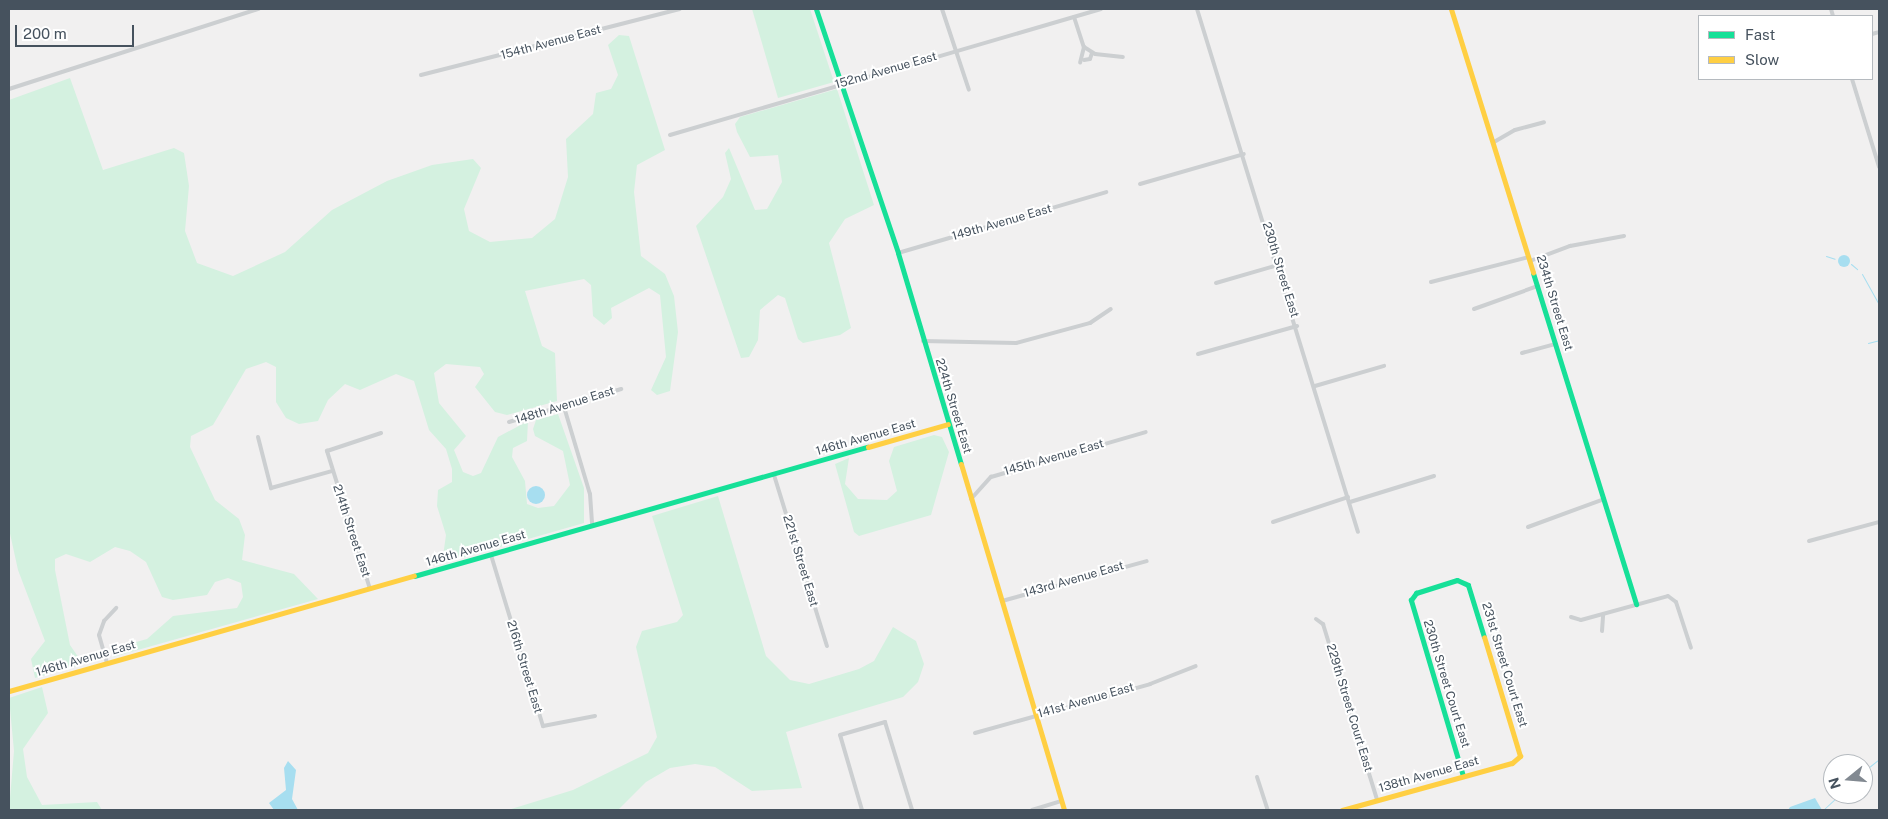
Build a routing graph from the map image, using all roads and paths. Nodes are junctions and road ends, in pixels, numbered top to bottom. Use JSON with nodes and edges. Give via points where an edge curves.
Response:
{"nodes":[{"id":1,"x":258,"y":9,"type":"edge"},
{"id":2,"x":680,"y":9,"type":"edge"},
{"id":3,"x":816,"y":9,"type":"edge"},
{"id":4,"x":942,"y":9,"type":"edge"},
{"id":5,"x":1101,"y":9,"type":"edge"},
{"id":6,"x":1196,"y":9,"type":"edge"},
{"id":7,"x":1450,"y":9,"type":"edge"},
{"id":8,"x":1074,"y":17,"type":"junction"},
{"id":9,"x":1084,"y":47,"type":"junction"},
{"id":10,"x":956,"y":51,"type":"junction"},
{"id":11,"x":1092,"y":53,"type":"junction"},
{"id":12,"x":1123,"y":57,"type":"dead end"},
{"id":13,"x":1084,"y":60,"type":"junction"},
{"id":14,"x":1080,"y":63,"type":"dead end"},
{"id":15,"x":420,"y":75,"type":"dead end"},
{"id":16,"x":1852,"y":80,"type":"edge"},
{"id":17,"x":841,"y":84,"type":"junction"},
{"id":18,"x":9,"y":89,"type":"edge"},
{"id":19,"x":969,"y":90,"type":"dead end"},
{"id":20,"x":1544,"y":122,"type":"dead end"},
{"id":21,"x":670,"y":134,"type":"dead end"},
{"id":22,"x":1494,"y":142,"type":"junction"},
{"id":23,"x":1244,"y":154,"type":"junction"},
{"id":24,"x":1879,"y":164,"type":"edge"},
{"id":25,"x":1140,"y":184,"type":"dead end"},
{"id":26,"x":1106,"y":192,"type":"dead end"},
{"id":27,"x":1624,"y":236,"type":"dead end"},
{"id":28,"x":898,"y":253,"type":"junction"},
{"id":29,"x":1529,"y":259,"type":"junction"},
{"id":30,"x":1278,"y":265,"type":"junction"},
{"id":31,"x":1431,"y":282,"type":"dead end"},
{"id":32,"x":1216,"y":283,"type":"dead end"},
{"id":33,"x":1538,"y":286,"type":"junction"},
{"id":34,"x":1112,"y":309,"type":"dead end"},
{"id":35,"x":1474,"y":309,"type":"dead end"},
{"id":36,"x":1297,"y":326,"type":"junction"},
{"id":37,"x":923,"y":340,"type":"junction"},
{"id":38,"x":1556,"y":344,"type":"junction"},
{"id":39,"x":1522,"y":353,"type":"dead end"},
{"id":40,"x":1198,"y":354,"type":"dead end"},
{"id":41,"x":1384,"y":366,"type":"dead end"},
{"id":42,"x":1315,"y":386,"type":"junction"},
{"id":43,"x":621,"y":389,"type":"dead end"},
{"id":44,"x":564,"y":407,"type":"junction"},
{"id":45,"x":510,"y":422,"type":"dead end"},
{"id":46,"x":948,"y":424,"type":"junction"},
{"id":47,"x":1146,"y":432,"type":"dead end"},
{"id":48,"x":382,"y":433,"type":"dead end"},
{"id":49,"x":258,"y":437,"type":"dead end"},
{"id":50,"x":332,"y":471,"type":"junction"},
{"id":51,"x":774,"y":475,"type":"junction"},
{"id":52,"x":1434,"y":476,"type":"dead end"},
{"id":53,"x":971,"y":499,"type":"junction"},
{"id":54,"x":1604,"y":499,"type":"junction"},
{"id":55,"x":1349,"y":500,"type":"junction"},
{"id":56,"x":1273,"y":522,"type":"dead end"},
{"id":57,"x":1879,"y":522,"type":"edge"},
{"id":58,"x":592,"y":526,"type":"junction"},
{"id":59,"x":1528,"y":527,"type":"dead end"},
{"id":60,"x":1358,"y":532,"type":"dead end"},
{"id":61,"x":1809,"y":541,"type":"dead end"},
{"id":62,"x":491,"y":555,"type":"junction"},
{"id":63,"x":1147,"y":561,"type":"dead end"},
{"id":64,"x":1464,"y":581,"type":"joint"},
{"id":65,"x":371,"y":590,"type":"junction"},
{"id":66,"x":1002,"y":600,"type":"junction"},
{"id":67,"x":1636,"y":604,"type":"junction"},
{"id":68,"x":116,"y":608,"type":"dead end"},
{"id":69,"x":1603,"y":615,"type":"junction"},
{"id":70,"x":1571,"y":617,"type":"dead end"},
{"id":71,"x":1316,"y":620,"type":"dead end"},
{"id":72,"x":1602,"y":631,"type":"dead end"},
{"id":73,"x":827,"y":646,"type":"dead end"},
{"id":74,"x":1691,"y":648,"type":"dead end"},
{"id":75,"x":108,"y":663,"type":"junction"},
{"id":76,"x":1196,"y":666,"type":"dead end"},
{"id":77,"x":9,"y":691,"type":"edge"},
{"id":78,"x":1036,"y":714,"type":"junction"},
{"id":79,"x":595,"y":716,"type":"dead end"},
{"id":80,"x":974,"y":733,"type":"dead end"},
{"id":81,"x":1520,"y":756,"type":"joint"},
{"id":82,"x":1463,"y":776,"type":"junction"},
{"id":83,"x":1258,"y":777,"type":"dead end"},
{"id":84,"x":1377,"y":800,"type":"junction"},
{"id":85,"x":1062,"y":801,"type":"junction"},
{"id":86,"x":862,"y":810,"type":"edge"},
{"id":87,"x":912,"y":810,"type":"edge"},
{"id":88,"x":1032,"y":810,"type":"edge"},
{"id":89,"x":1064,"y":810,"type":"edge"},
{"id":90,"x":1268,"y":810,"type":"edge"},
{"id":91,"x":1342,"y":810,"type":"edge"}],
"edges":[{"from":1,"to":18,"type":"street"},
{"from":2,"to":15,"type":"street","name":"154th Avenue East"},
{"from":3,"to":17,"type":"street","name":"224th Street East"},
{"from":4,"to":10,"type":"street"},
{"from":5,"to":8,"type":"street","name":"152nd Avenue East"},
{"from":6,"to":23,"type":"street","name":"230th Street East"},
{"from":7,"to":22,"type":"street","name":"234th Street East"},
{"from":8,"to":9,"type":"street"},
{"from":8,"to":10,"type":"street","name":"152nd Avenue East"},
{"from":9,"to":11,"type":"street"},
{"from":9,"to":13,"type":"street"},
{"from":10,"to":17,"type":"street","name":"152nd Avenue East"},
{"from":10,"to":19,"type":"street"},
{"from":11,"to":12,"type":"street"},
{"from":11,"to":13,"type":"street","via":[[1090,59]]},
{"from":13,"to":14,"type":"street"},
{"from":16,"to":24,"type":"street"},
{"from":17,"to":21,"type":"street","name":"152nd Avenue East"},
{"from":17,"to":28,"type":"street","name":"224th Street East"},
{"from":20,"to":22,"type":"street","via":[[1515,130]]},
{"from":22,"to":29,"type":"street","name":"234th Street East"},
{"from":23,"to":25,"type":"street"},
{"from":23,"to":30,"type":"street","name":"230th Street East"},
{"from":26,"to":28,"type":"street","name":"149th Avenue East"},
{"from":27,"to":29,"type":"street","via":[[1570,246]]},
{"from":28,"to":37,"type":"street","name":"224th Street East"},
{"from":29,"to":31,"type":"street"},
{"from":29,"to":33,"type":"street","name":"234th Street East"},
{"from":30,"to":32,"type":"street"},
{"from":30,"to":36,"type":"street","name":"230th Street East"},
{"from":33,"to":35,"type":"street"},
{"from":33,"to":38,"type":"street","name":"234th Street East"},
{"from":34,"to":37,"type":"street","via":[[1082,325],[1012,344]]},
{"from":36,"to":40,"type":"street"},
{"from":36,"to":42,"type":"street","name":"230th Street East"},
{"from":37,"to":46,"type":"street","name":"224th Street East"},
{"from":38,"to":39,"type":"street"},
{"from":38,"to":54,"type":"street","name":"234th Street East"},
{"from":41,"to":42,"type":"street"},
{"from":42,"to":55,"type":"street","name":"230th Street East"},
{"from":43,"to":44,"type":"street","name":"148th Avenue East"},
{"from":44,"to":45,"type":"street","name":"148th Avenue East"},
{"from":44,"to":58,"type":"street","via":[[590,494]]},
{"from":46,"to":51,"type":"street","name":"146th Avenue East"},
{"from":46,"to":53,"type":"street","name":"224th Street East"},
{"from":47,"to":53,"type":"street","name":"145th Avenue East","via":[[990,477]]},
{"from":48,"to":50,"type":"street","via":[[328,450]]},
{"from":49,"to":50,"type":"street","via":[[271,488]]},
{"from":50,"to":65,"type":"street","name":"214th Street East"},
{"from":51,"to":58,"type":"street","name":"146th Avenue East"},
{"from":51,"to":73,"type":"street","name":"221st Street East"},
{"from":52,"to":55,"type":"street"},
{"from":53,"to":66,"type":"street","name":"224th Street East"},
{"from":54,"to":59,"type":"street"},
{"from":54,"to":67,"type":"street","name":"234th Street East"},
{"from":55,"to":56,"type":"street"},
{"from":55,"to":60,"type":"street","name":"230th Street East"},
{"from":57,"to":61,"type":"street"},
{"from":58,"to":62,"type":"street","name":"146th Avenue East"},
{"from":62,"to":65,"type":"street","name":"146th Avenue East"},
{"from":62,"to":79,"type":"street","name":"216th Street East","via":[[543,726]]},
{"from":63,"to":66,"type":"street","name":"143rd Avenue East"},
{"from":64,"to":81,"type":"street","name":"231st Street Court East","via":[[1471,592]]},
{"from":64,"to":82,"type":"street","name":"230th Street Court East","via":[[1412,598]]},
{"from":65,"to":75,"type":"street","name":"146th Avenue East"},
{"from":66,"to":78,"type":"street","name":"224th Street East"},
{"from":67,"to":69,"type":"street"},
{"from":67,"to":74,"type":"street","via":[[1670,597]]},
{"from":68,"to":75,"type":"street","via":[[104,621],[100,635]]},
{"from":69,"to":70,"type":"street","via":[[1581,620]]},
{"from":69,"to":72,"type":"street"},
{"from":71,"to":84,"type":"street","name":"229th Street Court East","via":[[1323,624]]},
{"from":75,"to":77,"type":"street","name":"146th Avenue East"},
{"from":76,"to":78,"type":"street","name":"141st Avenue East","via":[[1150,684]]},
{"from":78,"to":80,"type":"street","name":"141st Avenue East"},
{"from":78,"to":85,"type":"street","name":"224th Street East"},
{"from":81,"to":82,"type":"street","name":"138th Avenue East"},
{"from":82,"to":84,"type":"street","name":"138th Avenue East"},
{"from":83,"to":90,"type":"street"},
{"from":84,"to":91,"type":"street","name":"138th Avenue East"},
{"from":85,"to":88,"type":"street"},
{"from":85,"to":89,"type":"street","name":"224th Street East"},
{"from":86,"to":87,"type":"street","via":[[840,735],[885,722]]}]}
